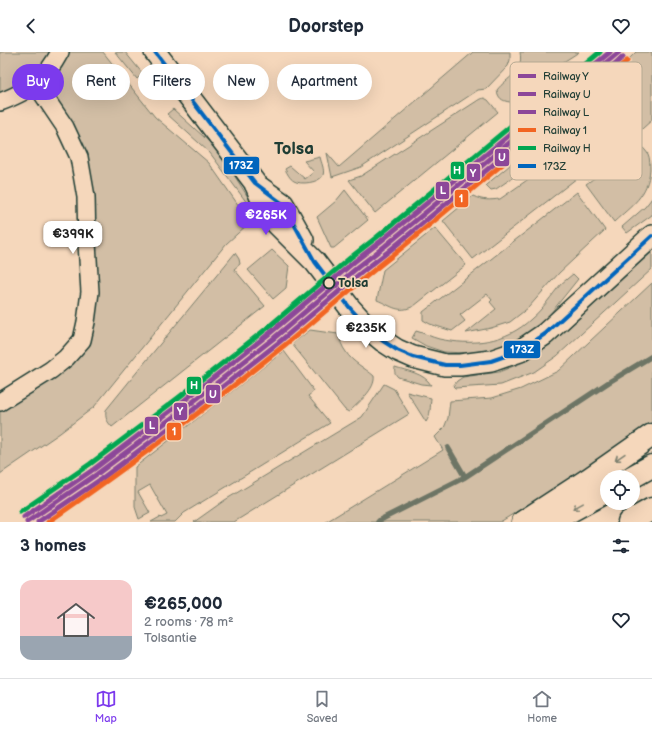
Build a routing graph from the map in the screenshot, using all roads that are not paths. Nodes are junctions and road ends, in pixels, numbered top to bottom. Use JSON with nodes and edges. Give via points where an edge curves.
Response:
{"nodes":[{"id":1,"x":60,"y":52,"type":"edge"},
{"id":2,"x":155,"y":52,"type":"edge"},
{"id":3,"x":53,"y":64,"type":"edge"},
{"id":4,"x":12,"y":97,"type":"edge"},
{"id":5,"x":47,"y":100,"type":"edge"},
{"id":6,"x":0,"y":102,"type":"edge"},
{"id":7,"x":652,"y":236,"type":"edge"},
{"id":8,"x":0,"y":402,"type":"edge"},
{"id":9,"x":652,"y":435,"type":"edge"},
{"id":10,"x":652,"y":466,"type":"edge"},
{"id":11,"x":640,"y":473,"type":"edge"},
{"id":12,"x":600,"y":494,"type":"edge"},
{"id":13,"x":652,"y":509,"type":"edge"},
{"id":14,"x":523,"y":522,"type":"edge"},
{"id":15,"x":550,"y":522,"type":"edge"},
{"id":16,"x":629,"y":522,"type":"edge"}],
"edges":[{"from":1,"to":3,"type":"street"},
{"from":2,"to":7,"type":"street","via":[[255,184],[268,215],[315,262],[371,331],[397,350],[413,357],[445,365],[460,365],[491,361],[520,351],[545,334]]},
{"from":4,"to":6,"type":"street"},
{"from":5,"to":8,"type":"street","via":[[65,127],[79,157],[86,197],[90,292],[86,322],[82,340],[66,358]]},
{"from":9,"to":14,"type":"highway","one_way":true},
{"from":10,"to":11,"type":"highway"},
{"from":12,"to":15,"type":"highway","one_way":true},
{"from":13,"to":16,"type":"highway"}]}
